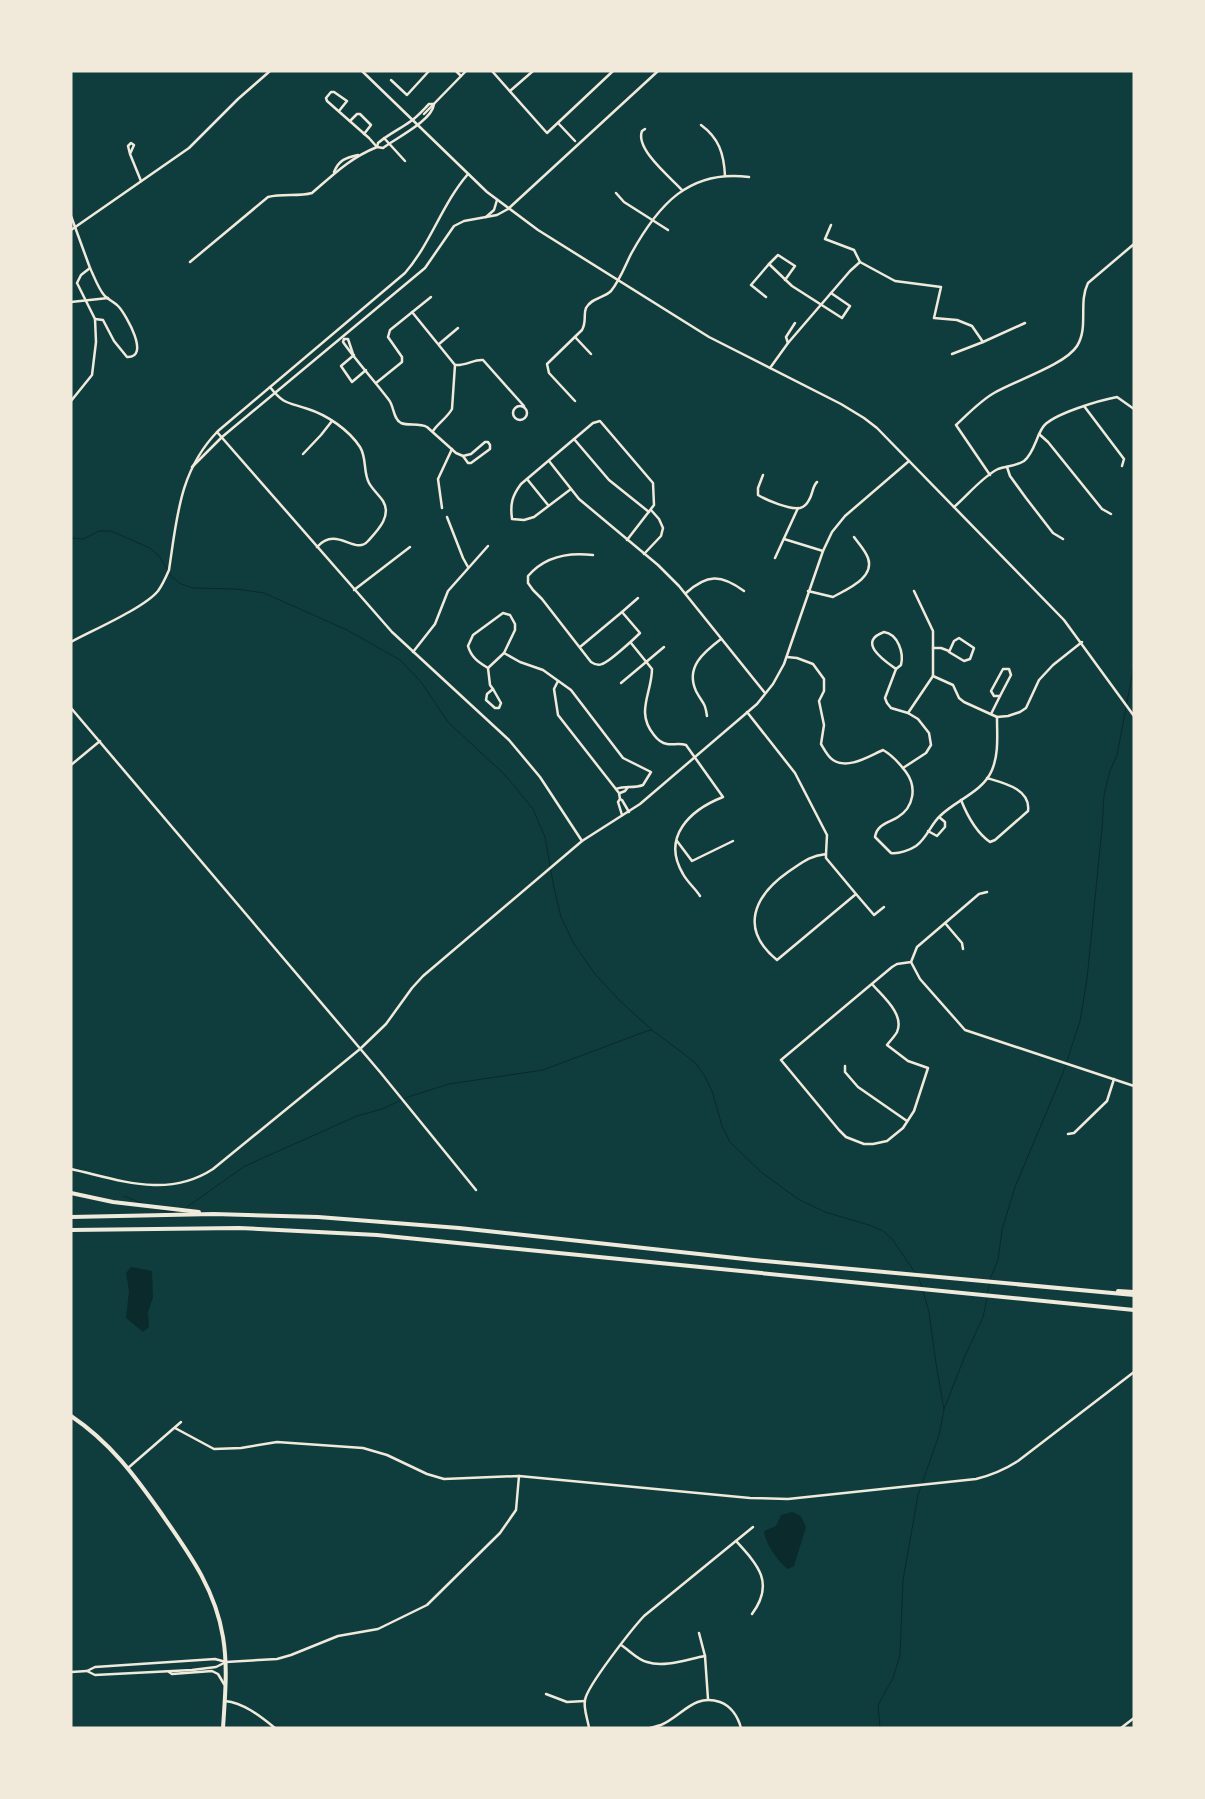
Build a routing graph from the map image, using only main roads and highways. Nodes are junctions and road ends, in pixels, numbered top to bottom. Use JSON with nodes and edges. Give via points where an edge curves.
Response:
{"nodes":[{"id":1,"x":71,"y":1193,"type":"edge"},
{"id":2,"x":214,"y":1214,"type":"junction"},
{"id":3,"x":71,"y":1217,"type":"edge"},
{"id":4,"x":71,"y":1231,"type":"edge"},
{"id":5,"x":1134,"y":1293,"type":"edge"},
{"id":6,"x":1134,"y":1310,"type":"edge"},
{"id":7,"x":71,"y":1416,"type":"edge"},
{"id":8,"x":223,"y":1728,"type":"edge"}],
"edges":[{"from":1,"to":2,"type":"highway","via":[[113,1202]]},
{"from":2,"to":3,"type":"highway"},
{"from":2,"to":5,"type":"highway","via":[[318,1217],[460,1228],[744,1259]]},
{"from":4,"to":6,"type":"highway","via":[[239,1228],[377,1235]]},
{"from":7,"to":8,"type":"highway","via":[[100,1438],[128,1468],[203,1575],[219,1616],[223,1638],[226,1662]]}]}
